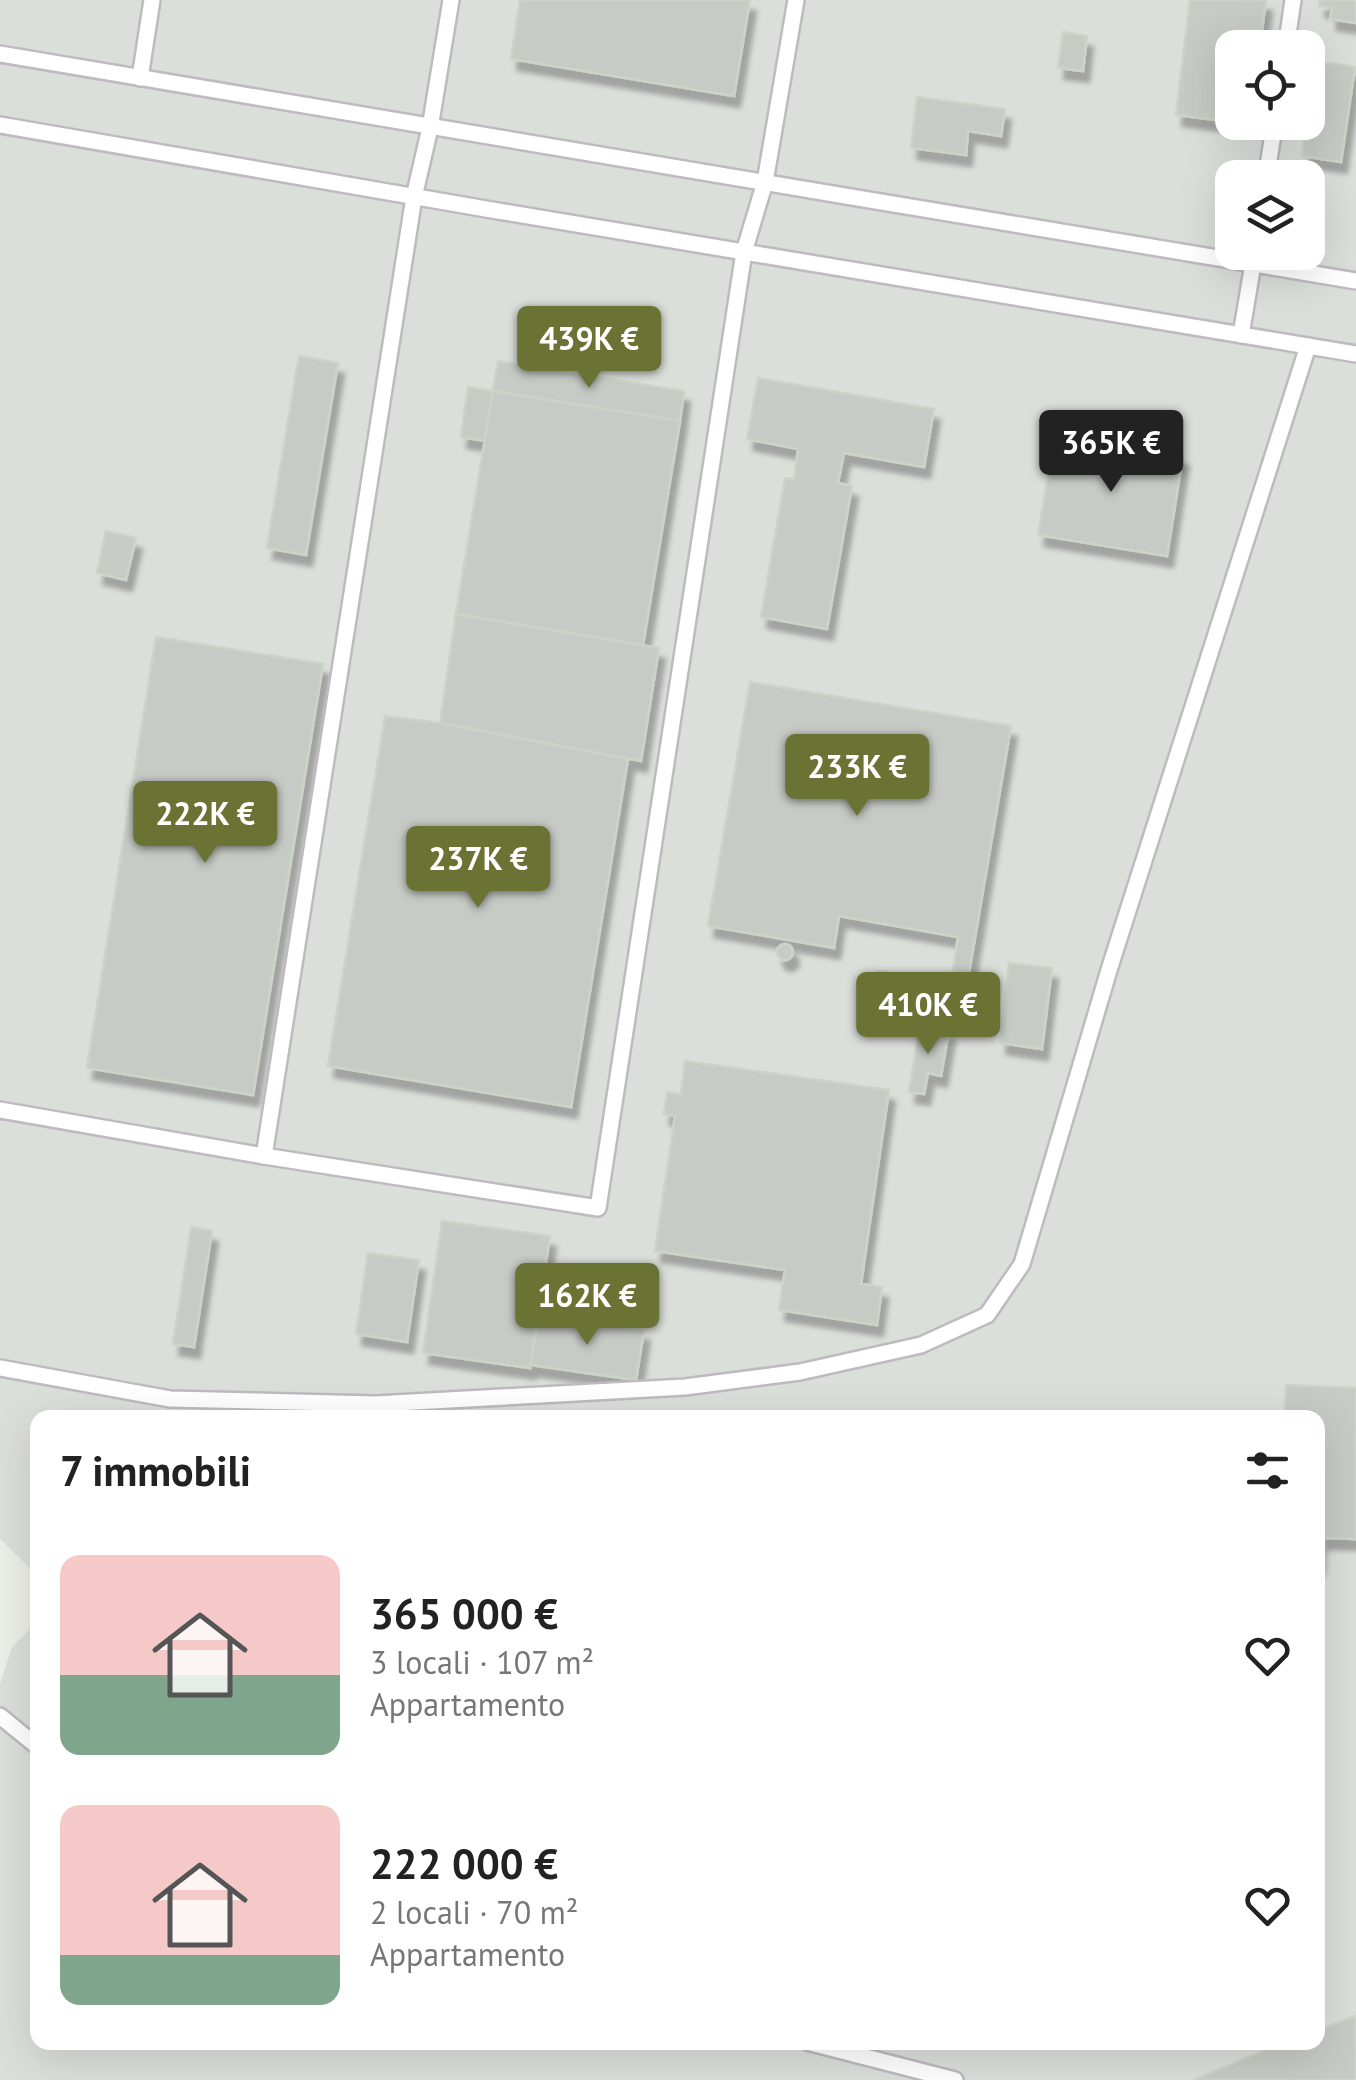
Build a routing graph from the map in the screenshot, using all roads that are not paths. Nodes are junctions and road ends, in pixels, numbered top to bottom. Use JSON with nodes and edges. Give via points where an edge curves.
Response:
{"nodes":[{"id":1,"x":152,"y":0,"type":"edge"},
{"id":2,"x":452,"y":0,"type":"edge"},
{"id":3,"x":796,"y":0,"type":"edge"},
{"id":4,"x":1294,"y":0,"type":"edge"},
{"id":5,"x":1289,"y":30,"type":"edge"},
{"id":6,"x":0,"y":54,"type":"edge"},
{"id":7,"x":140,"y":78,"type":"junction"},
{"id":8,"x":0,"y":126,"type":"edge"},
{"id":9,"x":430,"y":128,"type":"junction"},
{"id":10,"x":765,"y":182,"type":"junction"},
{"id":11,"x":414,"y":196,"type":"junction"},
{"id":12,"x":744,"y":252,"type":"junction"},
{"id":13,"x":1215,"y":252,"type":"edge"},
{"id":14,"x":1252,"y":270,"type":"edge"},
{"id":15,"x":1307,"y":270,"type":"edge"},
{"id":16,"x":1356,"y":281,"type":"edge"},
{"id":17,"x":1241,"y":335,"type":"junction"},
{"id":18,"x":1308,"y":346,"type":"junction"},
{"id":19,"x":1356,"y":354,"type":"edge"},
{"id":20,"x":0,"y":1110,"type":"edge"},
{"id":21,"x":264,"y":1156,"type":"junction"},
{"id":22,"x":0,"y":1368,"type":"edge"},
{"id":23,"x":0,"y":1716,"type":"edge"},
{"id":24,"x":30,"y":1740,"type":"edge"},
{"id":25,"x":838,"y":2050,"type":"edge"},
{"id":26,"x":955,"y":2080,"type":"edge"}],
"edges":[{"from":1,"to":7,"type":"lane"},
{"from":2,"to":9,"type":"lane"},
{"from":3,"to":10,"type":"lane"},
{"from":4,"to":5,"type":"lane"},
{"from":6,"to":7,"type":"lane"},
{"from":7,"to":9,"type":"lane"},
{"from":8,"to":11,"type":"lane"},
{"from":9,"to":10,"type":"lane"},
{"from":9,"to":11,"type":"lane"},
{"from":10,"to":12,"type":"lane"},
{"from":10,"to":13,"type":"lane"},
{"from":11,"to":12,"type":"lane"},
{"from":11,"to":21,"type":"lane"},
{"from":12,"to":17,"type":"lane"},
{"from":12,"to":21,"type":"lane","via":[[598,1208]]},
{"from":14,"to":17,"type":"lane"},
{"from":15,"to":16,"type":"lane"},
{"from":17,"to":18,"type":"lane"},
{"from":18,"to":19,"type":"lane"},
{"from":18,"to":22,"type":"lane","via":[[1022,1264],[987,1315],[921,1345],[800,1372],[685,1386],[414,1402],[170,1399]]},
{"from":20,"to":21,"type":"lane"},
{"from":23,"to":24,"type":"lane"},
{"from":25,"to":26,"type":"lane"}]}
